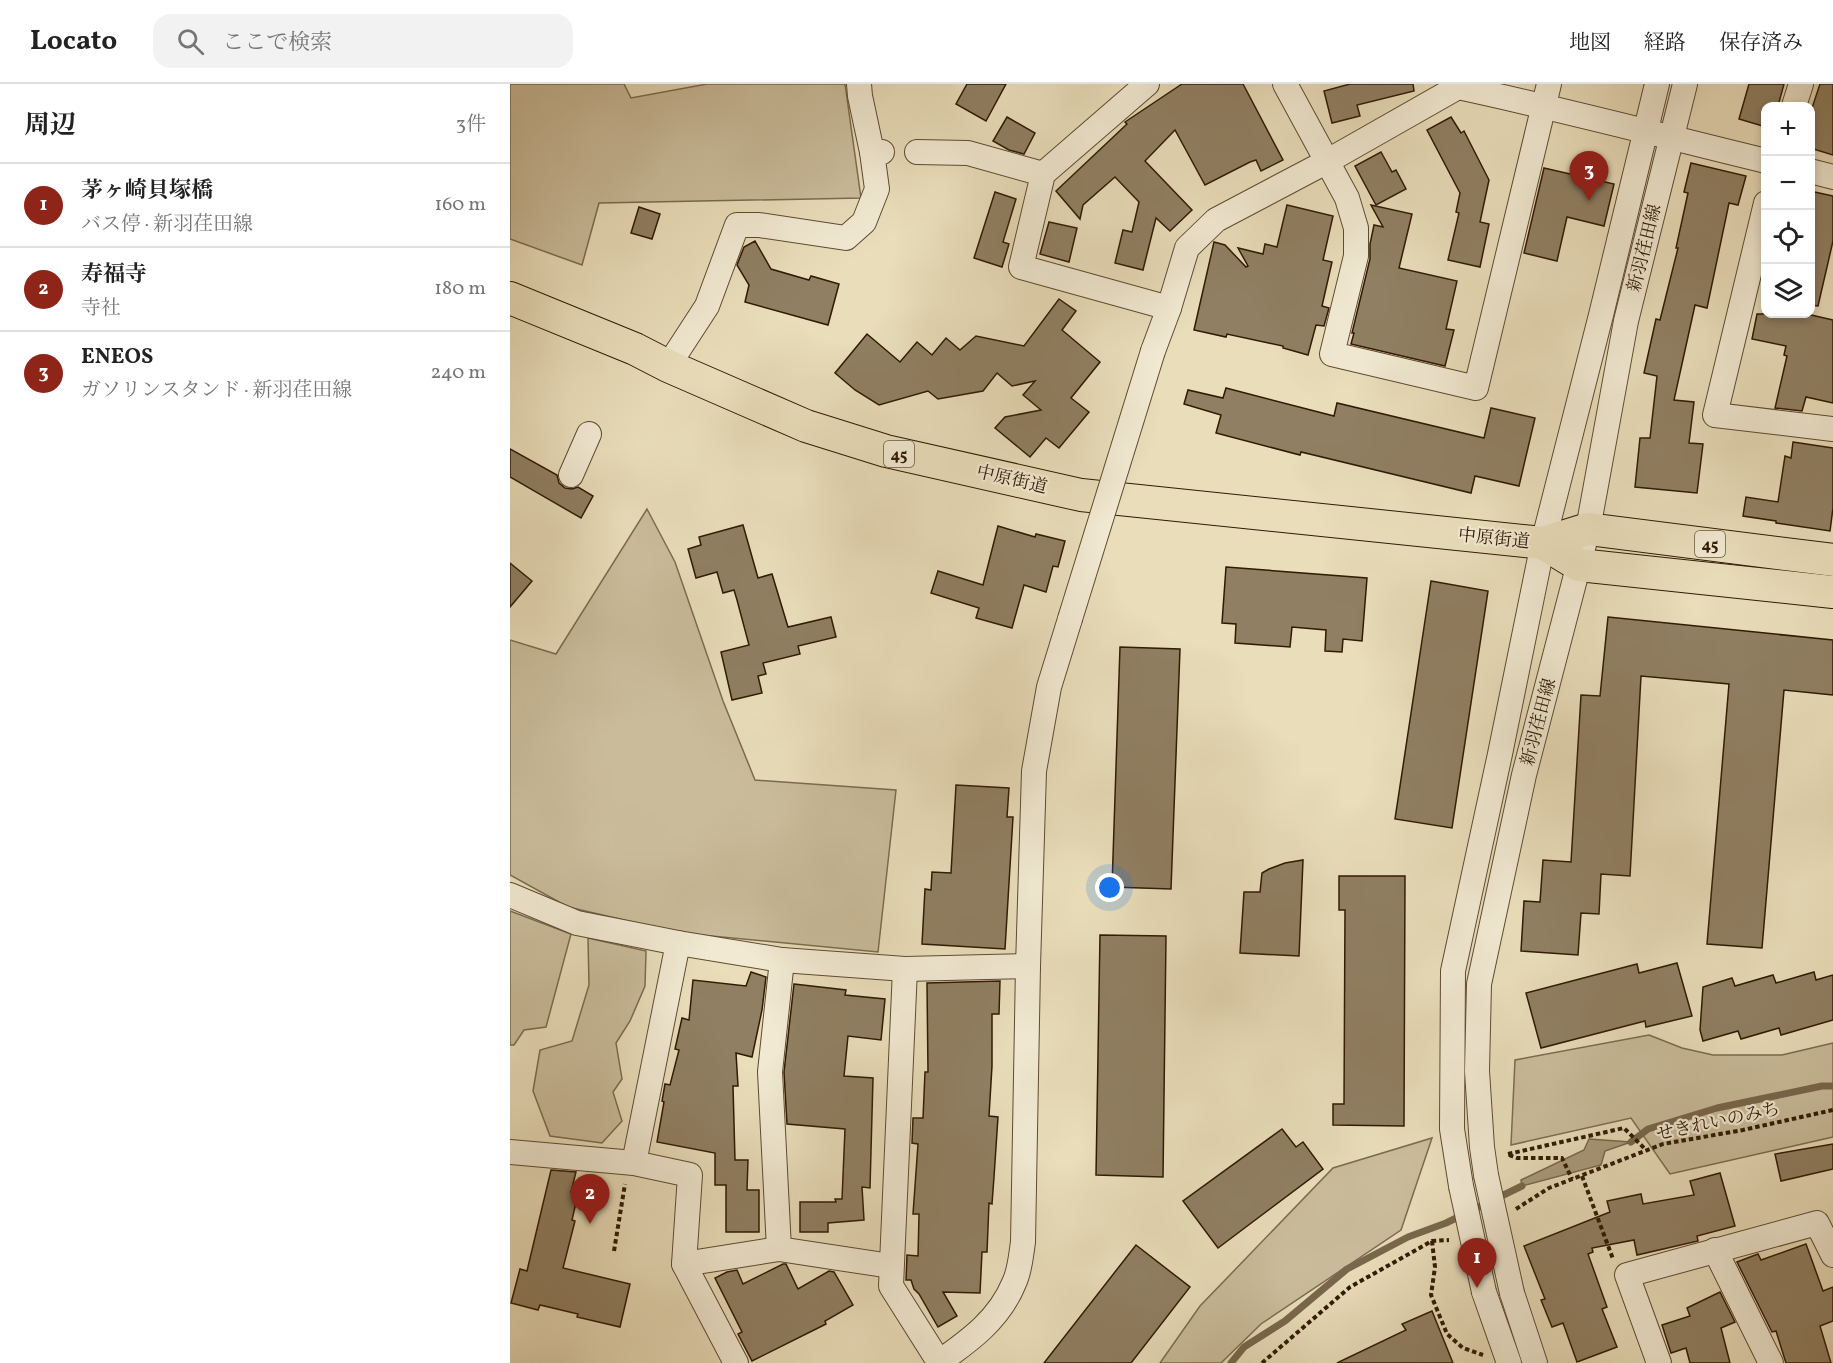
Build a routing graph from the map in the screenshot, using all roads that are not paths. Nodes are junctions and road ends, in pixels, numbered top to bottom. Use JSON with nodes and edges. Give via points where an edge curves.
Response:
{"nodes":[{"id":1,"x":859,"y":84,"type":"edge"},
{"id":2,"x":1147,"y":84,"type":"edge"},
{"id":3,"x":1285,"y":84,"type":"edge"},
{"id":4,"x":1657,"y":84,"type":"edge"},
{"id":5,"x":1685,"y":84,"type":"edge"},
{"id":6,"x":1802,"y":84,"type":"edge"},
{"id":7,"x":1457,"y":85,"type":"edge"},
{"id":8,"x":1547,"y":95,"type":"edge"},
{"id":9,"x":1795,"y":102,"type":"edge"},
{"id":10,"x":1645,"y":132,"type":"junction"},
{"id":11,"x":1670,"y":138,"type":"junction"},
{"id":12,"x":917,"y":152,"type":"dead end"},
{"id":13,"x":1761,"y":159,"type":"edge"},
{"id":14,"x":1326,"y":162,"type":"junction"},
{"id":15,"x":1815,"y":172,"type":"edge"},
{"id":16,"x":1043,"y":174,"type":"junction"},
{"id":17,"x":1833,"y":177,"type":"edge"},
{"id":18,"x":1764,"y":210,"type":"edge"},
{"id":19,"x":510,"y":298,"type":"edge"},
{"id":20,"x":1169,"y":308,"type":"junction"},
{"id":21,"x":668,"y":366,"type":"junction"},
{"id":22,"x":1833,"y":429,"type":"edge"},
{"id":23,"x":589,"y":434,"type":"dead end"},
{"id":24,"x":571,"y":475,"type":"dead end"},
{"id":25,"x":1588,"y":529,"type":"junction"},
{"id":26,"x":1542,"y":543,"type":"junction"},
{"id":27,"x":1833,"y":560,"type":"edge"},
{"id":28,"x":1579,"y":565,"type":"junction"},
{"id":29,"x":1833,"y":592,"type":"edge"},
{"id":30,"x":510,"y":895,"type":"edge"},
{"id":31,"x":678,"y":943,"type":"junction"},
{"id":32,"x":782,"y":960,"type":"junction"},
{"id":33,"x":1028,"y":966,"type":"junction"},
{"id":34,"x":905,"y":969,"type":"junction"},
{"id":35,"x":510,"y":1152,"type":"edge"},
{"id":36,"x":631,"y":1163,"type":"junction"},
{"id":37,"x":779,"y":1249,"type":"junction"},
{"id":38,"x":1715,"y":1250,"type":"junction"},
{"id":39,"x":1833,"y":1255,"type":"edge"},
{"id":40,"x":684,"y":1264,"type":"junction"},
{"id":41,"x":891,"y":1266,"type":"junction"},
{"id":42,"x":1507,"y":1358,"type":"edge"},
{"id":43,"x":736,"y":1363,"type":"edge"},
{"id":44,"x":939,"y":1363,"type":"edge"},
{"id":45,"x":1534,"y":1363,"type":"edge"},
{"id":46,"x":1659,"y":1363,"type":"edge"},
{"id":47,"x":1771,"y":1363,"type":"edge"}],
"edges":[{"from":1,"to":21,"type":"street","via":[[877,152],[878,189],[864,222],[846,238],[737,225],[707,306]]},
{"from":2,"to":16,"type":"street"},
{"from":3,"to":14,"type":"street"},
{"from":4,"to":10,"type":"street","name":"新羽荏田線"},
{"from":5,"to":11,"type":"street","name":"新羽荏田線"},
{"from":6,"to":9,"type":"street"},
{"from":7,"to":8,"type":"street"},
{"from":7,"to":14,"type":"street"},
{"from":8,"to":10,"type":"street"},
{"from":8,"to":14,"type":"street","via":[[1476,388],[1332,354],[1356,256],[1356,228],[1347,198]]},
{"from":10,"to":11,"type":"street"},
{"from":10,"to":26,"type":"street","name":"新羽荏田線"},
{"from":11,"to":13,"type":"street"},
{"from":11,"to":25,"type":"street","name":"新羽荏田線","via":[[1626,321]]},
{"from":12,"to":16,"type":"street","via":[[968,153]]},
{"from":14,"to":20,"type":"street","via":[[1216,220],[1187,248]]},
{"from":15,"to":17,"type":"street"},
{"from":16,"to":20,"type":"street","via":[[1021,267]]},
{"from":18,"to":22,"type":"street","via":[[1715,415]]},
{"from":19,"to":21,"type":"main road","name":"中原街道","number":"45"},
{"from":20,"to":33,"type":"street","bridge":true,"via":[[1049,687],[1034,771]]},
{"from":21,"to":26,"type":"main road","name":"中原街道","number":"45","via":[[806,426],[886,451],[1081,495]]},
{"from":23,"to":24,"type":"street"},
{"from":25,"to":26,"type":"main road","name":"中原街道","number":"45"},
{"from":25,"to":27,"type":"main road","name":"中原街道","number":"45"},
{"from":25,"to":28,"type":"street","name":"新羽荏田線"},
{"from":26,"to":28,"type":"main road","name":"中原街道","number":"45"},
{"from":26,"to":42,"type":"street","name":"新羽荏田線","bridge":true,"via":[[1453,971],[1452,1129],[1484,1292]]},
{"from":28,"to":29,"type":"main road","name":"中原街道","number":"45"},
{"from":28,"to":45,"type":"street","name":"新羽荏田線","bridge":true,"via":[[1524,775],[1479,984],[1477,1071],[1486,1175],[1512,1293]]},
{"from":30,"to":31,"type":"street","via":[[577,922]]},
{"from":31,"to":32,"type":"street"},
{"from":31,"to":36,"type":"street"},
{"from":32,"to":34,"type":"street"},
{"from":32,"to":37,"type":"street","via":[[770,1072]]},
{"from":33,"to":34,"type":"street"},
{"from":33,"to":44,"type":"street","via":[[1023,1242],[1015,1282],[985,1328]]},
{"from":34,"to":41,"type":"street"},
{"from":35,"to":36,"type":"street"},
{"from":36,"to":40,"type":"street","via":[[690,1175]]},
{"from":37,"to":40,"type":"street"},
{"from":37,"to":41,"type":"street"},
{"from":38,"to":39,"type":"street","via":[[1817,1223]]},
{"from":38,"to":46,"type":"street","via":[[1627,1275]]},
{"from":38,"to":47,"type":"street"},
{"from":40,"to":43,"type":"street"},
{"from":41,"to":44,"type":"street","via":[[891,1286]]}]}
